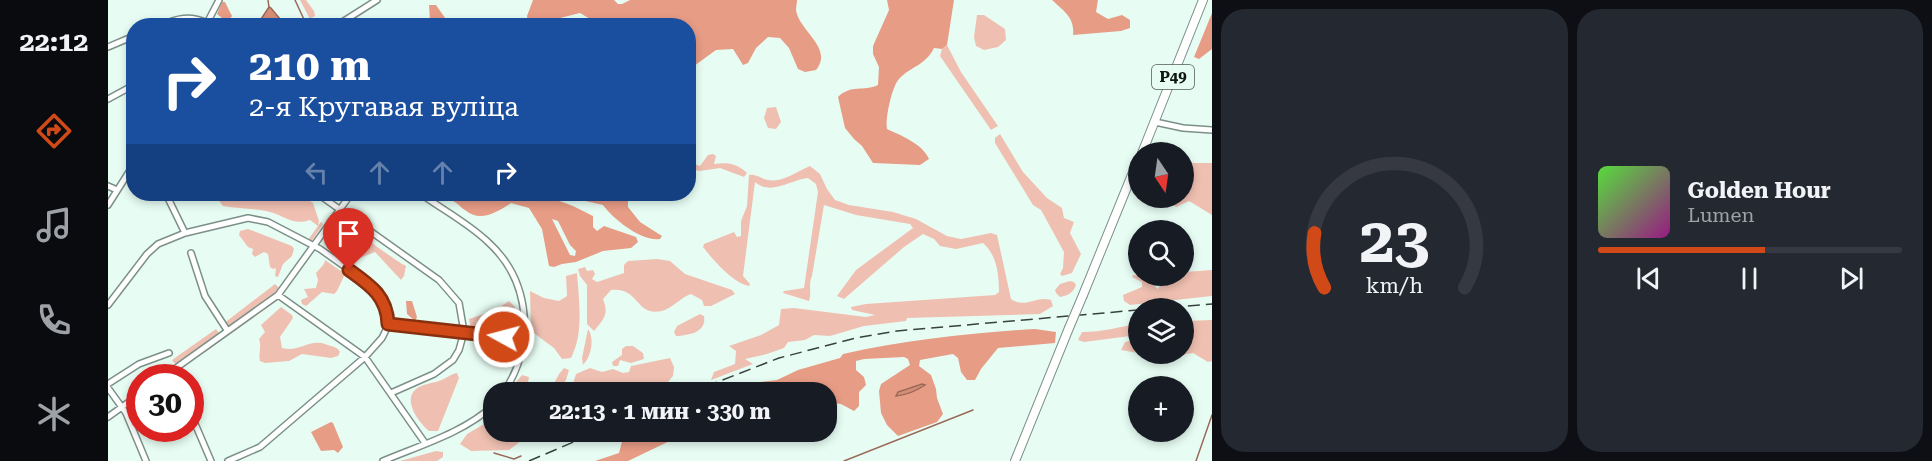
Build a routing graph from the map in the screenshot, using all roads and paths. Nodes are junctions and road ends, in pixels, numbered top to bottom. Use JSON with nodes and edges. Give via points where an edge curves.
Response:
{"nodes":[{"id":1,"x":219,"y":0,"type":"edge"},
{"id":2,"x":377,"y":0,"type":"edge"},
{"id":3,"x":1203,"y":0,"type":"edge"},
{"id":4,"x":210,"y":18,"type":"edge"},
{"id":5,"x":349,"y":18,"type":"edge"},
{"id":6,"x":126,"y":39,"type":"edge"},
{"id":7,"x":108,"y":47,"type":"edge"},
{"id":8,"x":126,"y":89,"type":"edge"},
{"id":9,"x":108,"y":99,"type":"edge"},
{"id":10,"x":1155,"y":122,"type":"junction"},
{"id":11,"x":1212,"y":130,"type":"edge"},
{"id":12,"x":1147,"y":142,"type":"edge"},
{"id":13,"x":126,"y":176,"type":"edge"},
{"id":14,"x":1128,"y":185,"type":"edge"},
{"id":15,"x":108,"y":186,"type":"edge"},
{"id":16,"x":117,"y":190,"type":"junction"},
{"id":17,"x":169,"y":201,"type":"edge"},
{"id":18,"x":328,"y":201,"type":"edge"},
{"id":19,"x":346,"y":201,"type":"edge"},
{"id":20,"x":432,"y":201,"type":"edge"},
{"id":21,"x":108,"y":206,"type":"edge"},
{"id":22,"x":340,"y":209,"type":"junction"},
{"id":23,"x":185,"y":233,"type":"junction"},
{"id":24,"x":314,"y":246,"type":"junction"},
{"id":25,"x":191,"y":253,"type":"dead end"},
{"id":26,"x":278,"y":295,"type":"junction"},
{"id":27,"x":108,"y":305,"type":"edge"},
{"id":28,"x":388,"y":324,"type":"junction"},
{"id":29,"x":226,"y":330,"type":"junction"},
{"id":30,"x":464,"y":332,"type":"junction"},
{"id":31,"x":524,"y":339,"type":"junction"},
{"id":32,"x":169,"y":354,"type":"dead end"},
{"id":33,"x":365,"y":357,"type":"junction"},
{"id":34,"x":181,"y":364,"type":"edge"},
{"id":35,"x":508,"y":382,"type":"edge"},
{"id":36,"x":108,"y":386,"type":"edge"},
{"id":37,"x":392,"y":393,"type":"junction"},
{"id":38,"x":126,"y":404,"type":"edge"},
{"id":39,"x":122,"y":407,"type":"junction"},
{"id":40,"x":483,"y":413,"type":"edge"},
{"id":41,"x":108,"y":417,"type":"edge"},
{"id":42,"x":203,"y":442,"type":"edge"},
{"id":43,"x":425,"y":443,"type":"junction"},
{"id":44,"x":146,"y":461,"type":"edge"},
{"id":45,"x":211,"y":461,"type":"edge"},
{"id":46,"x":228,"y":461,"type":"edge"},
{"id":47,"x":383,"y":461,"type":"edge"},
{"id":48,"x":1015,"y":461,"type":"edge"}],
"edges":[{"from":1,"to":4,"type":"street"},
{"from":2,"to":5,"type":"street"},
{"from":3,"to":10,"type":"highway","number":"Р49"},
{"from":6,"to":7,"type":"street"},
{"from":8,"to":9,"type":"street"},
{"from":10,"to":11,"type":"street"},
{"from":10,"to":12,"type":"highway","number":"Р49"},
{"from":13,"to":16,"type":"street"},
{"from":14,"to":48,"type":"highway","bridge":true},
{"from":15,"to":16,"type":"street"},
{"from":16,"to":21,"type":"street"},
{"from":17,"to":23,"type":"street"},
{"from":18,"to":22,"type":"street"},
{"from":19,"to":22,"type":"street"},
{"from":20,"to":31,"type":"street","via":[[466,224],[501,257],[520,294]]},
{"from":22,"to":24,"type":"street"},
{"from":22,"to":30,"type":"street","via":[[445,285],[459,303]]},
{"from":23,"to":24,"type":"street","via":[[258,218]]},
{"from":23,"to":27,"type":"street","via":[[152,248]]},
{"from":24,"to":26,"type":"street"},
{"from":24,"to":28,"type":"street","via":[[380,294]]},
{"from":25,"to":29,"type":"street","via":[[205,296]]},
{"from":26,"to":29,"type":"street"},
{"from":26,"to":33,"type":"street"},
{"from":28,"to":30,"type":"street"},
{"from":28,"to":33,"type":"street","via":[[382,338]]},
{"from":29,"to":34,"type":"street"},
{"from":30,"to":31,"type":"street"},
{"from":30,"to":37,"type":"street","via":[[459,350],[447,366]]},
{"from":31,"to":35,"type":"street"},
{"from":32,"to":36,"type":"street","via":[[139,364]]},
{"from":33,"to":37,"type":"street"},
{"from":33,"to":46,"type":"street","via":[[260,447]]},
{"from":36,"to":39,"type":"street"},
{"from":37,"to":43,"type":"street"},
{"from":38,"to":39,"type":"street"},
{"from":39,"to":41,"type":"street"},
{"from":39,"to":44,"type":"street"},
{"from":40,"to":43,"type":"street"},
{"from":42,"to":45,"type":"street"},
{"from":43,"to":47,"type":"street"}]}
